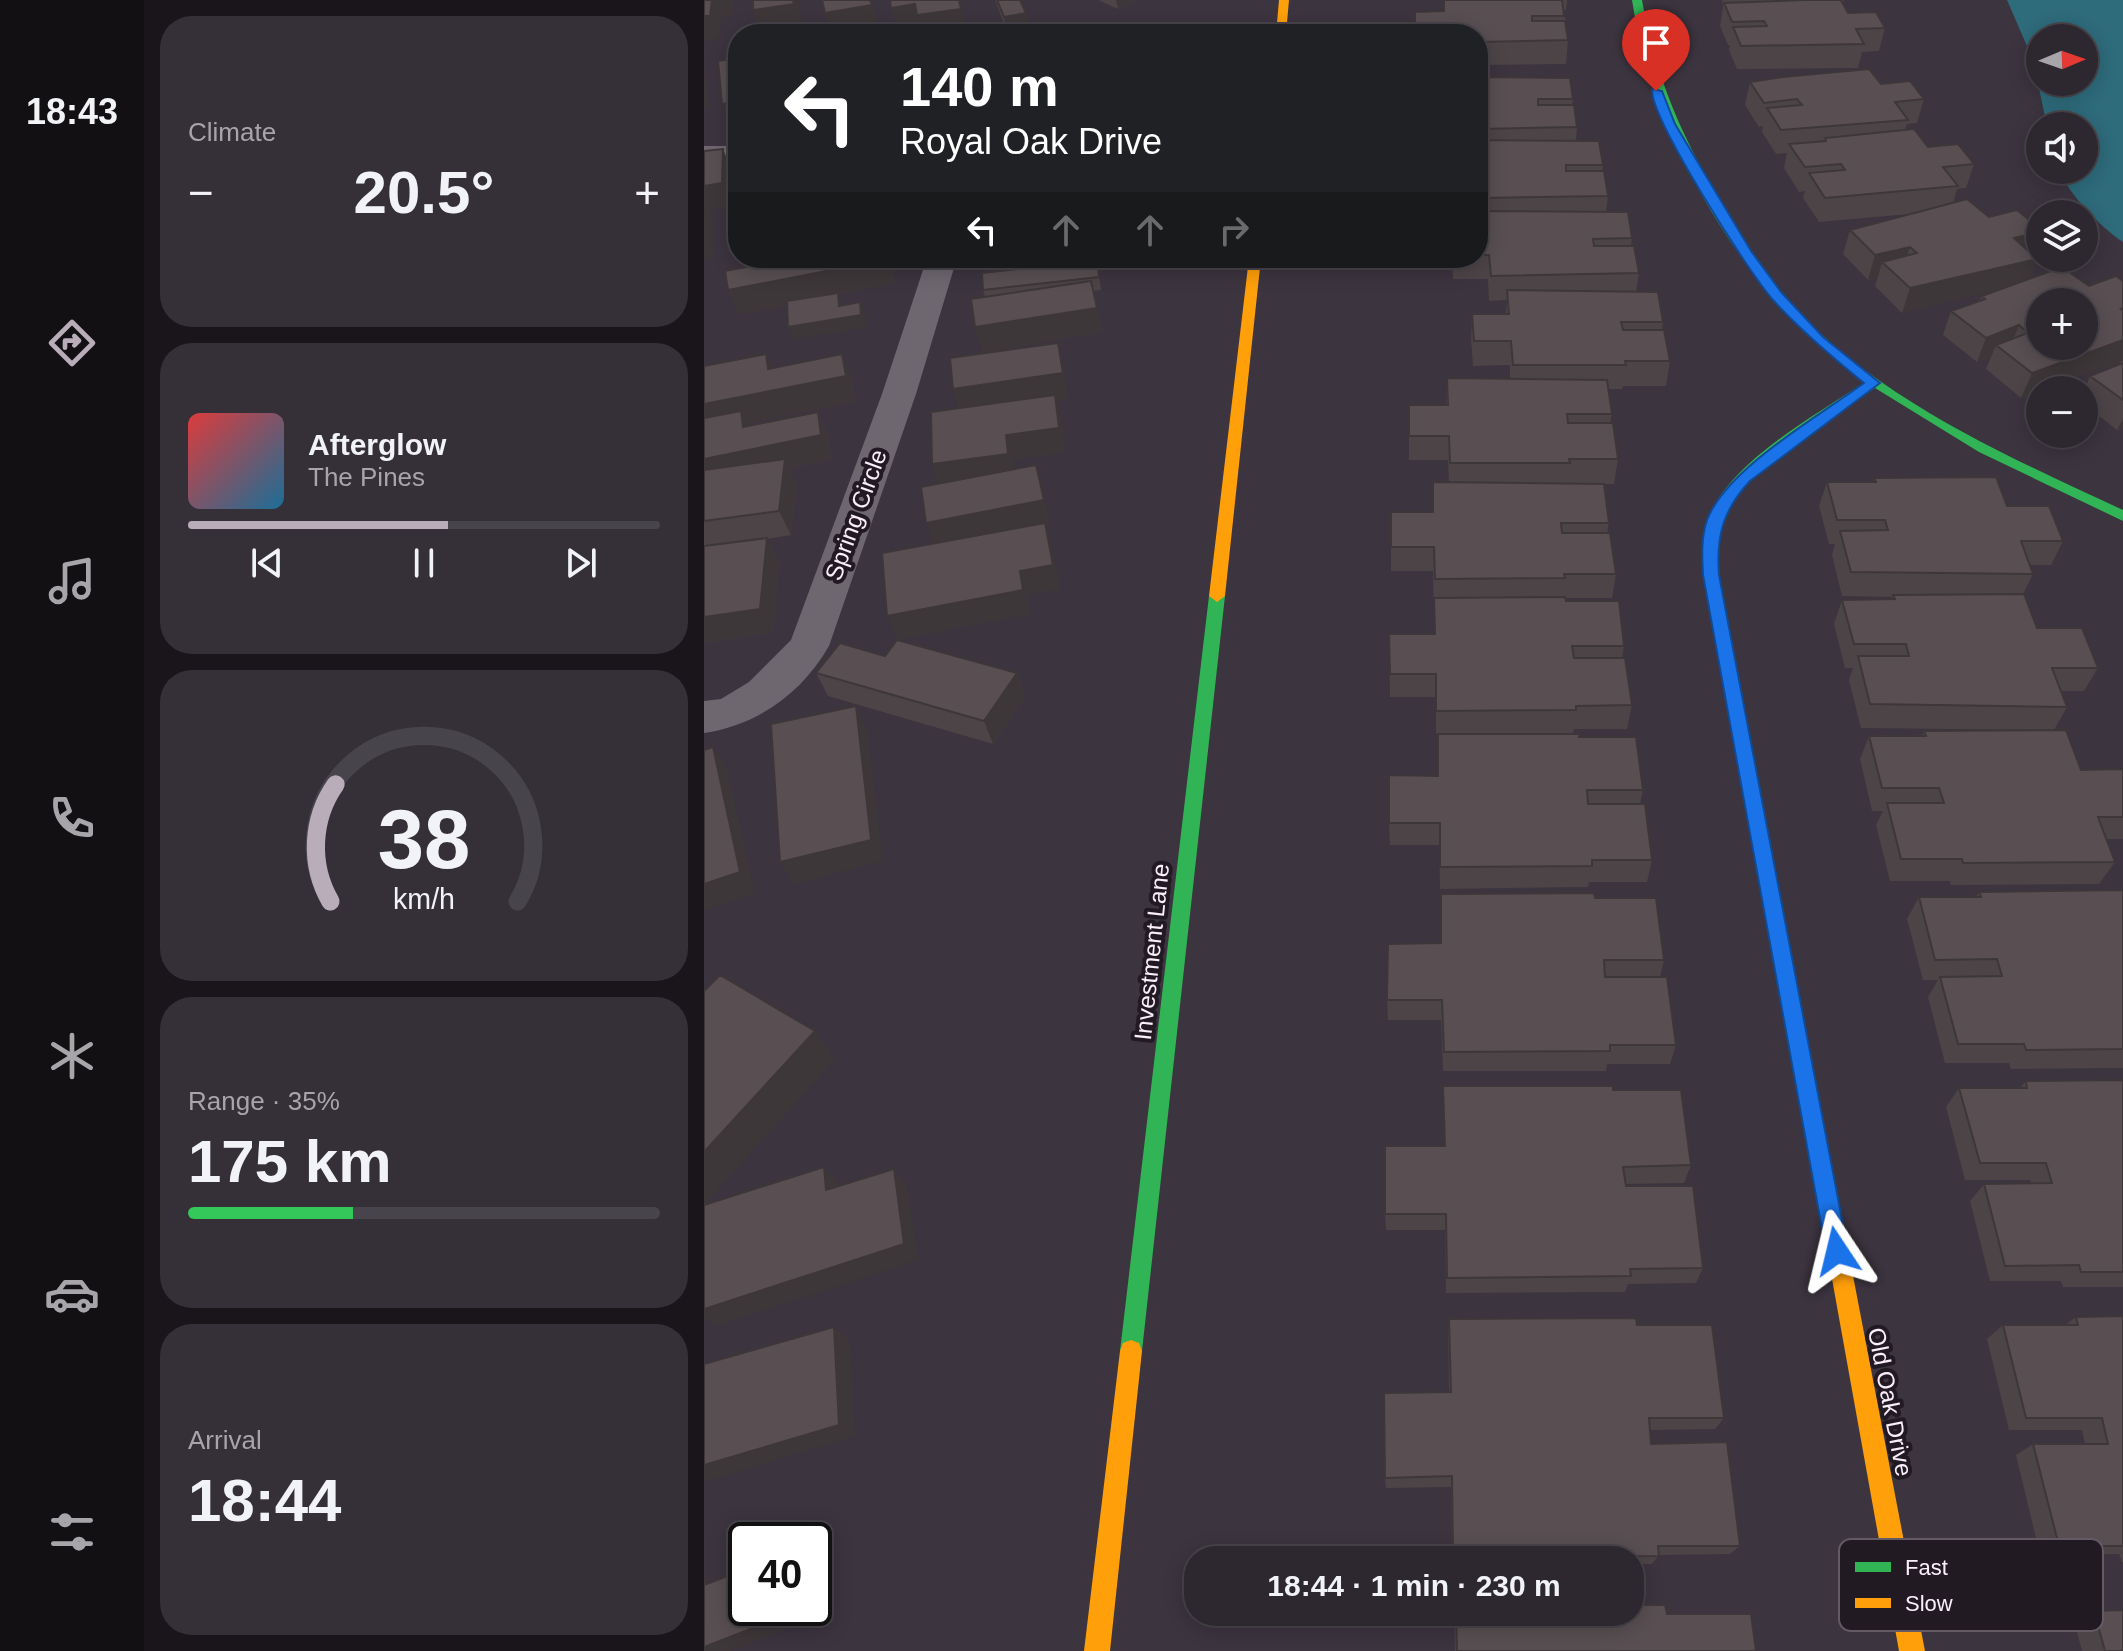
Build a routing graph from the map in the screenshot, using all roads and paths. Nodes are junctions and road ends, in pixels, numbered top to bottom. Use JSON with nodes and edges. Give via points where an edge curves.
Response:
{"nodes":[{"id":1,"x":1284,"y":0,"type":"edge"},
{"id":2,"x":1637,"y":0,"type":"edge"},
{"id":3,"x":1282,"y":24,"type":"edge"},
{"id":4,"x":704,"y":155,"type":"edge"},
{"id":5,"x":728,"y":155,"type":"edge"},
{"id":6,"x":939,"y":268,"type":"edge"},
{"id":7,"x":1254,"y":268,"type":"edge"},
{"id":8,"x":1873,"y":383,"type":"junction"},
{"id":9,"x":2123,"y":516,"type":"edge"},
{"id":10,"x":704,"y":717,"type":"edge"},
{"id":11,"x":1891,"y":1539,"type":"edge"},
{"id":12,"x":1908,"y":1631,"type":"edge"},
{"id":13,"x":1097,"y":1651,"type":"edge"},
{"id":14,"x":1912,"y":1651,"type":"edge"}],
"edges":[{"from":1,"to":3,"type":"street"},
{"from":2,"to":8,"type":"street","via":[[1656,91],[1669,124],[1745,252],[1818,339]]},
{"from":4,"to":5,"type":"street"},
{"from":6,"to":10,"type":"street","name":"Spring Circle","via":[[809,646],[788,675],[756,699]]},
{"from":7,"to":13,"type":"street","name":"Investment Lane"},
{"from":8,"to":9,"type":"street","via":[[1975,447]]},
{"from":8,"to":11,"type":"street","name":"Old Oak Drive","via":[[1745,478],[1727,497],[1709,545]]},
{"from":12,"to":14,"type":"street","name":"Old Oak Drive"}]}
